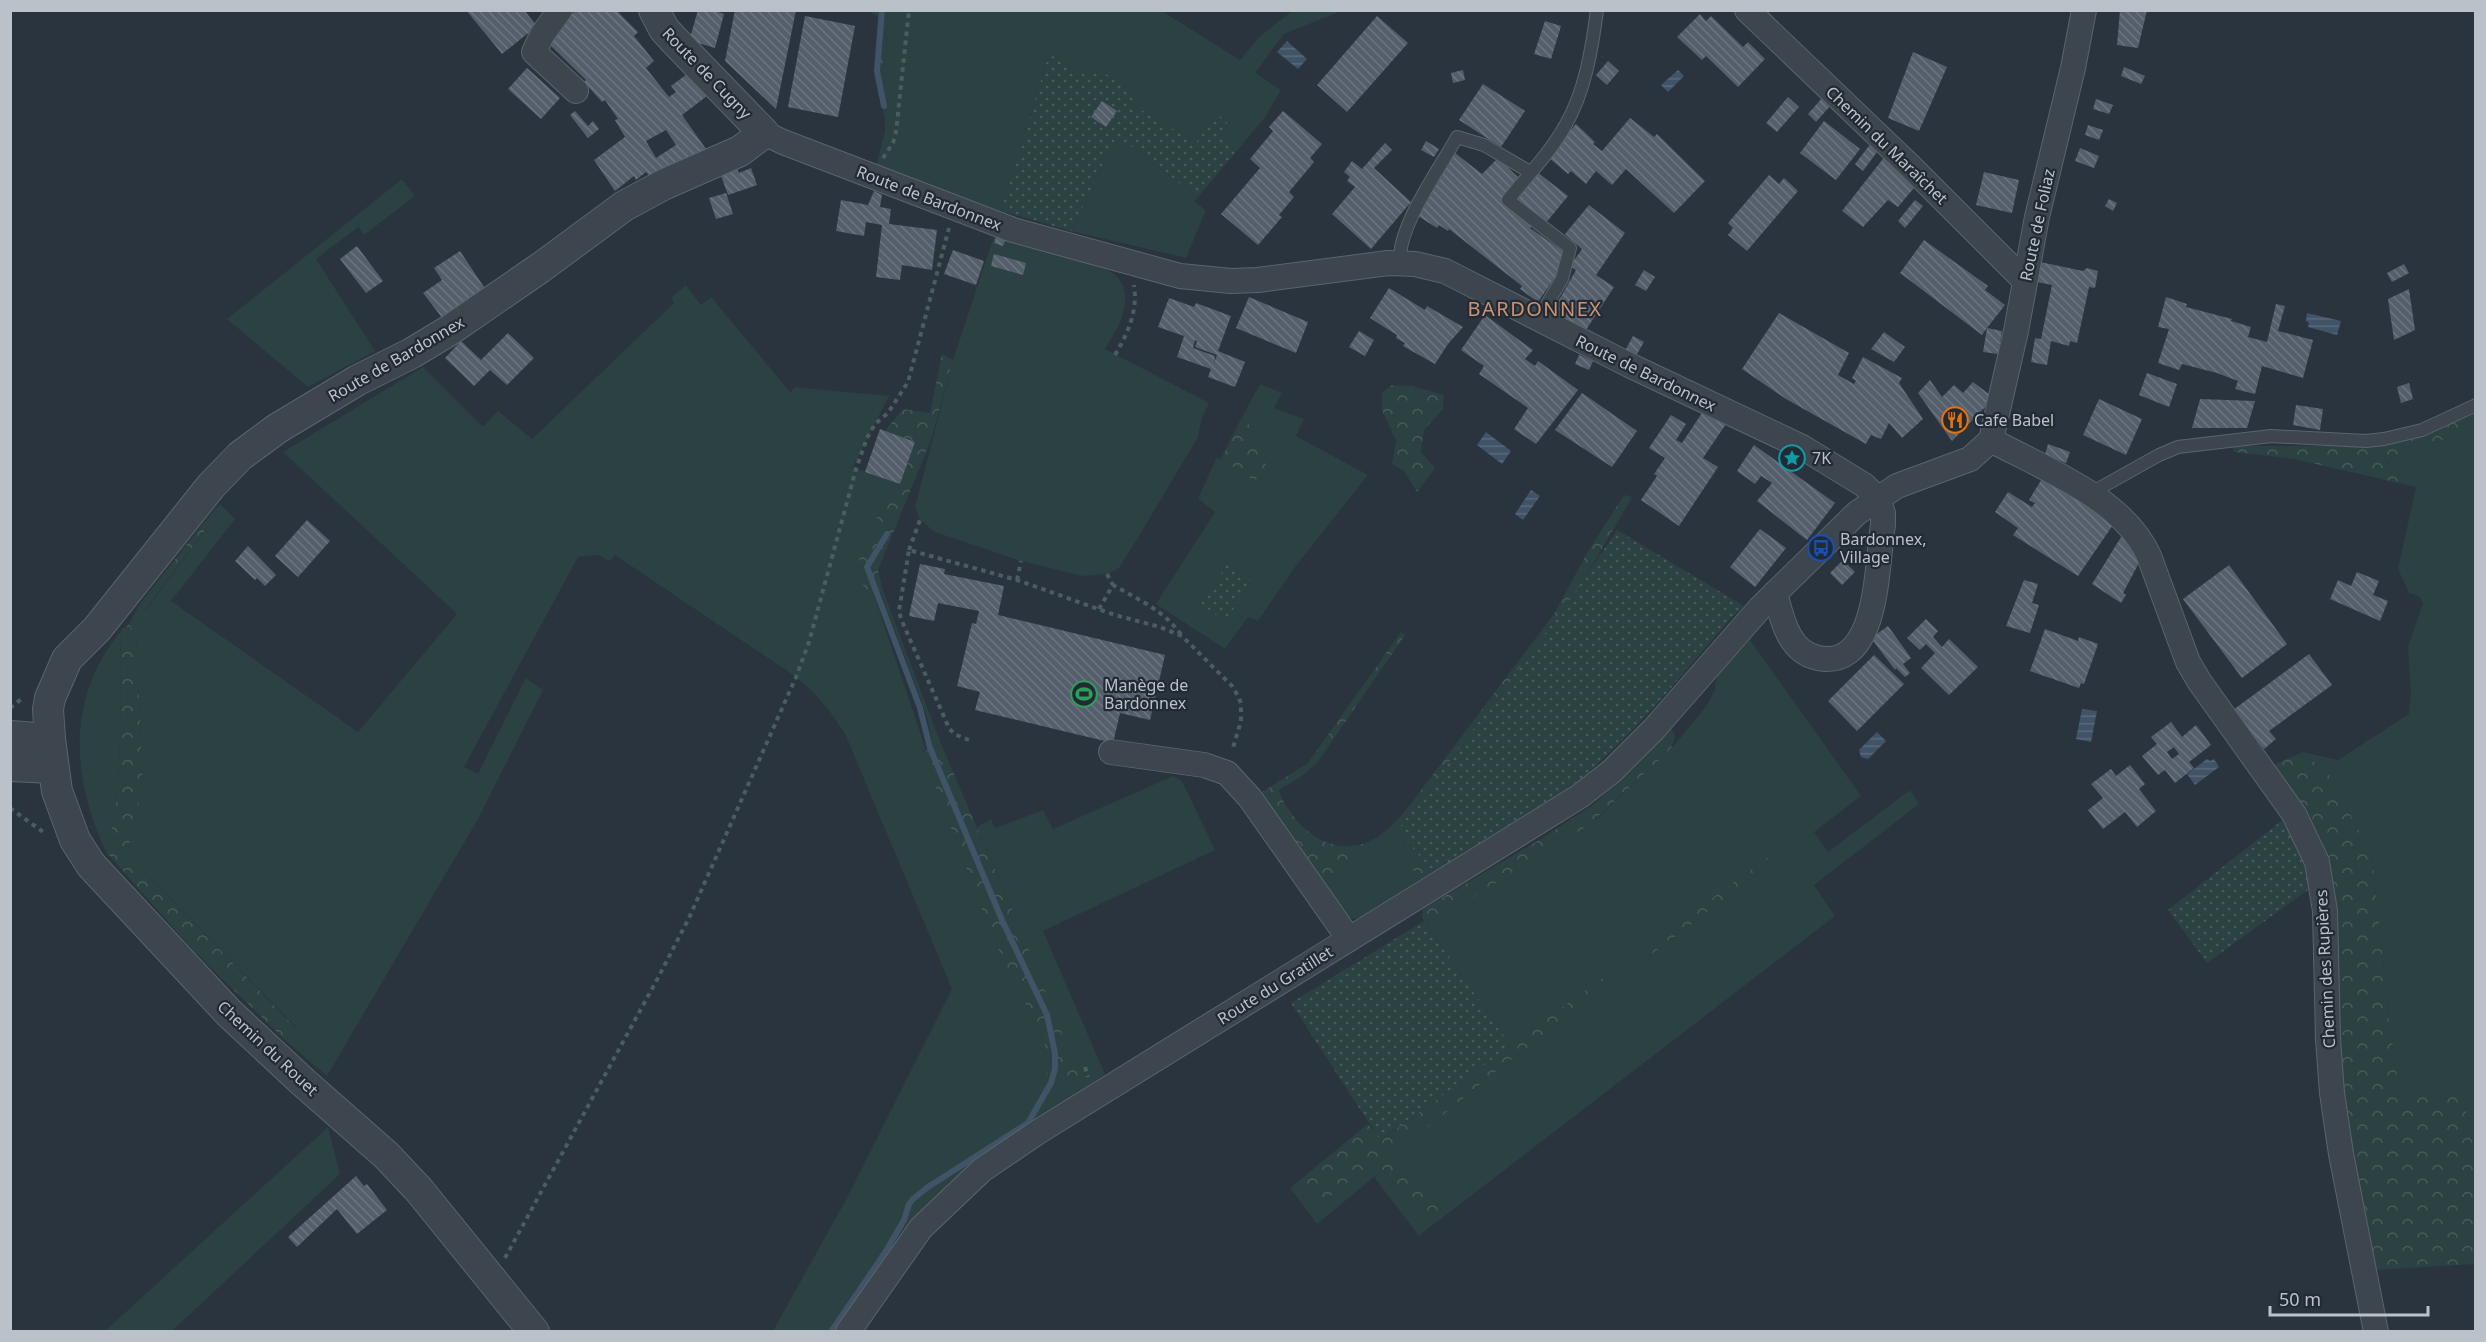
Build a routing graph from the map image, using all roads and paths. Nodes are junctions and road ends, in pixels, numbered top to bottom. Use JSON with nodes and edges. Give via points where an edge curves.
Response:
{"nodes":[{"id":1,"x":560,"y":10,"type":"edge"},
{"id":2,"x":654,"y":10,"type":"edge"},
{"id":3,"x":909,"y":10,"type":"edge"},
{"id":4,"x":1597,"y":10,"type":"edge"},
{"id":5,"x":1747,"y":10,"type":"edge"},
{"id":6,"x":2084,"y":10,"type":"edge"},
{"id":7,"x":576,"y":91,"type":"dead end"},
{"id":8,"x":764,"y":133,"type":"junction"},
{"id":9,"x":1530,"y":172,"type":"junction"},
{"id":10,"x":867,"y":174,"type":"junction"},
{"id":11,"x":955,"y":207,"type":"junction"},
{"id":12,"x":1129,"y":263,"type":"junction"},
{"id":13,"x":1400,"y":263,"type":"junction"},
{"id":14,"x":2025,"y":281,"type":"junction"},
{"id":15,"x":1538,"y":320,"type":"junction"},
{"id":16,"x":1115,"y":355,"type":"dead end"},
{"id":17,"x":2475,"y":405,"type":"edge"},
{"id":18,"x":1991,"y":440,"type":"junction"},
{"id":19,"x":2091,"y":493,"type":"junction"},
{"id":20,"x":1878,"y":498,"type":"junction"},
{"id":21,"x":920,"y":520,"type":"dead end"},
{"id":22,"x":909,"y":550,"type":"junction"},
{"id":23,"x":1022,"y":561,"type":"dead end"},
{"id":24,"x":1107,"y":574,"type":"dead end"},
{"id":25,"x":1017,"y":580,"type":"junction"},
{"id":26,"x":1113,"y":585,"type":"junction"},
{"id":27,"x":1774,"y":593,"type":"junction"},
{"id":28,"x":1099,"y":609,"type":"junction"},
{"id":29,"x":1182,"y":636,"type":"junction"},
{"id":30,"x":10,"y":736,"type":"edge"},
{"id":31,"x":969,"y":740,"type":"dead end"},
{"id":32,"x":1111,"y":752,"type":"dead end"},
{"id":33,"x":51,"y":753,"type":"junction"},
{"id":34,"x":10,"y":766,"type":"edge"},
{"id":35,"x":1224,"y":772,"type":"junction"},
{"id":36,"x":1349,"y":939,"type":"junction"},
{"id":37,"x":505,"y":1258,"type":"dead end"},
{"id":38,"x":534,"y":1332,"type":"edge"},
{"id":39,"x":848,"y":1332,"type":"edge"},
{"id":40,"x":2376,"y":1332,"type":"edge"}],
"edges":[{"from":1,"to":7,"type":"street","via":[[534,52]]},
{"from":2,"to":8,"type":"street","name":"Route de Cugny","via":[[664,29]]},
{"from":3,"to":10,"type":"path","via":[[896,132],[890,149]]},
{"from":4,"to":9,"type":"lane","via":[[1593,39],[1572,112]]},
{"from":5,"to":14,"type":"street","name":"Chemin du Maraîchet"},
{"from":6,"to":14,"type":"street","name":"Route de Foliaz"},
{"from":8,"to":10,"type":"street","name":"Route de Bardonnex"},
{"from":8,"to":33,"type":"street","name":"Route de Bardonnex","via":[[740,151],[624,206],[450,330],[358,380],[240,456],[211,486],[97,629],[67,659],[48,709]]},
{"from":9,"to":13,"type":"lane","via":[[1484,145],[1457,137],[1404,231]]},
{"from":9,"to":15,"type":"lane","via":[[1508,200],[1570,248],[1562,279]]},
{"from":10,"to":11,"type":"street","name":"Route de Bardonnex"},
{"from":11,"to":12,"type":"street","name":"Route de Bardonnex","via":[[1013,230]]},
{"from":11,"to":37,"type":"path","via":[[908,382],[867,438],[796,677],[660,976]]},
{"from":12,"to":13,"type":"street","name":"Route de Bardonnex","via":[[1180,276],[1232,281]]},
{"from":12,"to":16,"type":"path","via":[[1135,307],[1129,330]]},
{"from":13,"to":15,"type":"street","name":"Route de Bardonnex","via":[[1445,271]]},
{"from":14,"to":18,"type":"street","name":"Route de Foliaz"},
{"from":15,"to":20,"type":"street","name":"Route de Bardonnex","via":[[1802,447]]},
{"from":17,"to":19,"type":"lane","via":[[2422,430],[2384,439],[2271,436],[2178,447]]},
{"from":18,"to":19,"type":"street","name":"Chemin des Rupières"},
{"from":18,"to":20,"type":"street","name":"Route du Gratillet","via":[[1970,459],[1912,478]]},
{"from":19,"to":40,"type":"street","name":"Chemin des Rupières","via":[[2122,518],[2143,543],[2188,662],[2294,814],[2317,862],[2325,911],[2332,1093]]},
{"from":20,"to":27,"type":"street","name":"Route du Gratillet","via":[[1857,513]]},
{"from":20,"to":27,"type":"street","via":[[1883,525],[1871,609],[1868,626],[1853,649],[1830,658],[1799,650],[1783,622]]},
{"from":21,"to":22,"type":"path"},
{"from":22,"to":25,"type":"path"},
{"from":22,"to":31,"type":"path","via":[[901,619],[949,728]]},
{"from":23,"to":25,"type":"path"},
{"from":24,"to":26,"type":"path"},
{"from":25,"to":28,"type":"path"},
{"from":26,"to":28,"type":"path"},
{"from":26,"to":29,"type":"path","via":[[1154,608]]},
{"from":27,"to":36,"type":"street","name":"Route du Gratillet","via":[[1612,771],[1527,831]]},
{"from":28,"to":29,"type":"path"},
{"from":29,"to":35,"type":"path","via":[[1232,686],[1241,703],[1239,733]]},
{"from":30,"to":33,"type":"street"},
{"from":32,"to":35,"type":"street","via":[[1204,765]]},
{"from":33,"to":34,"type":"street"},
{"from":33,"to":38,"type":"street","name":"Chemin du Rouet","via":[[59,798],[71,831],[100,875],[229,1013],[406,1176]]},
{"from":35,"to":36,"type":"street","via":[[1250,798]]},
{"from":36,"to":39,"type":"street","name":"Route du Gratillet","via":[[982,1170],[921,1228]]}]}
